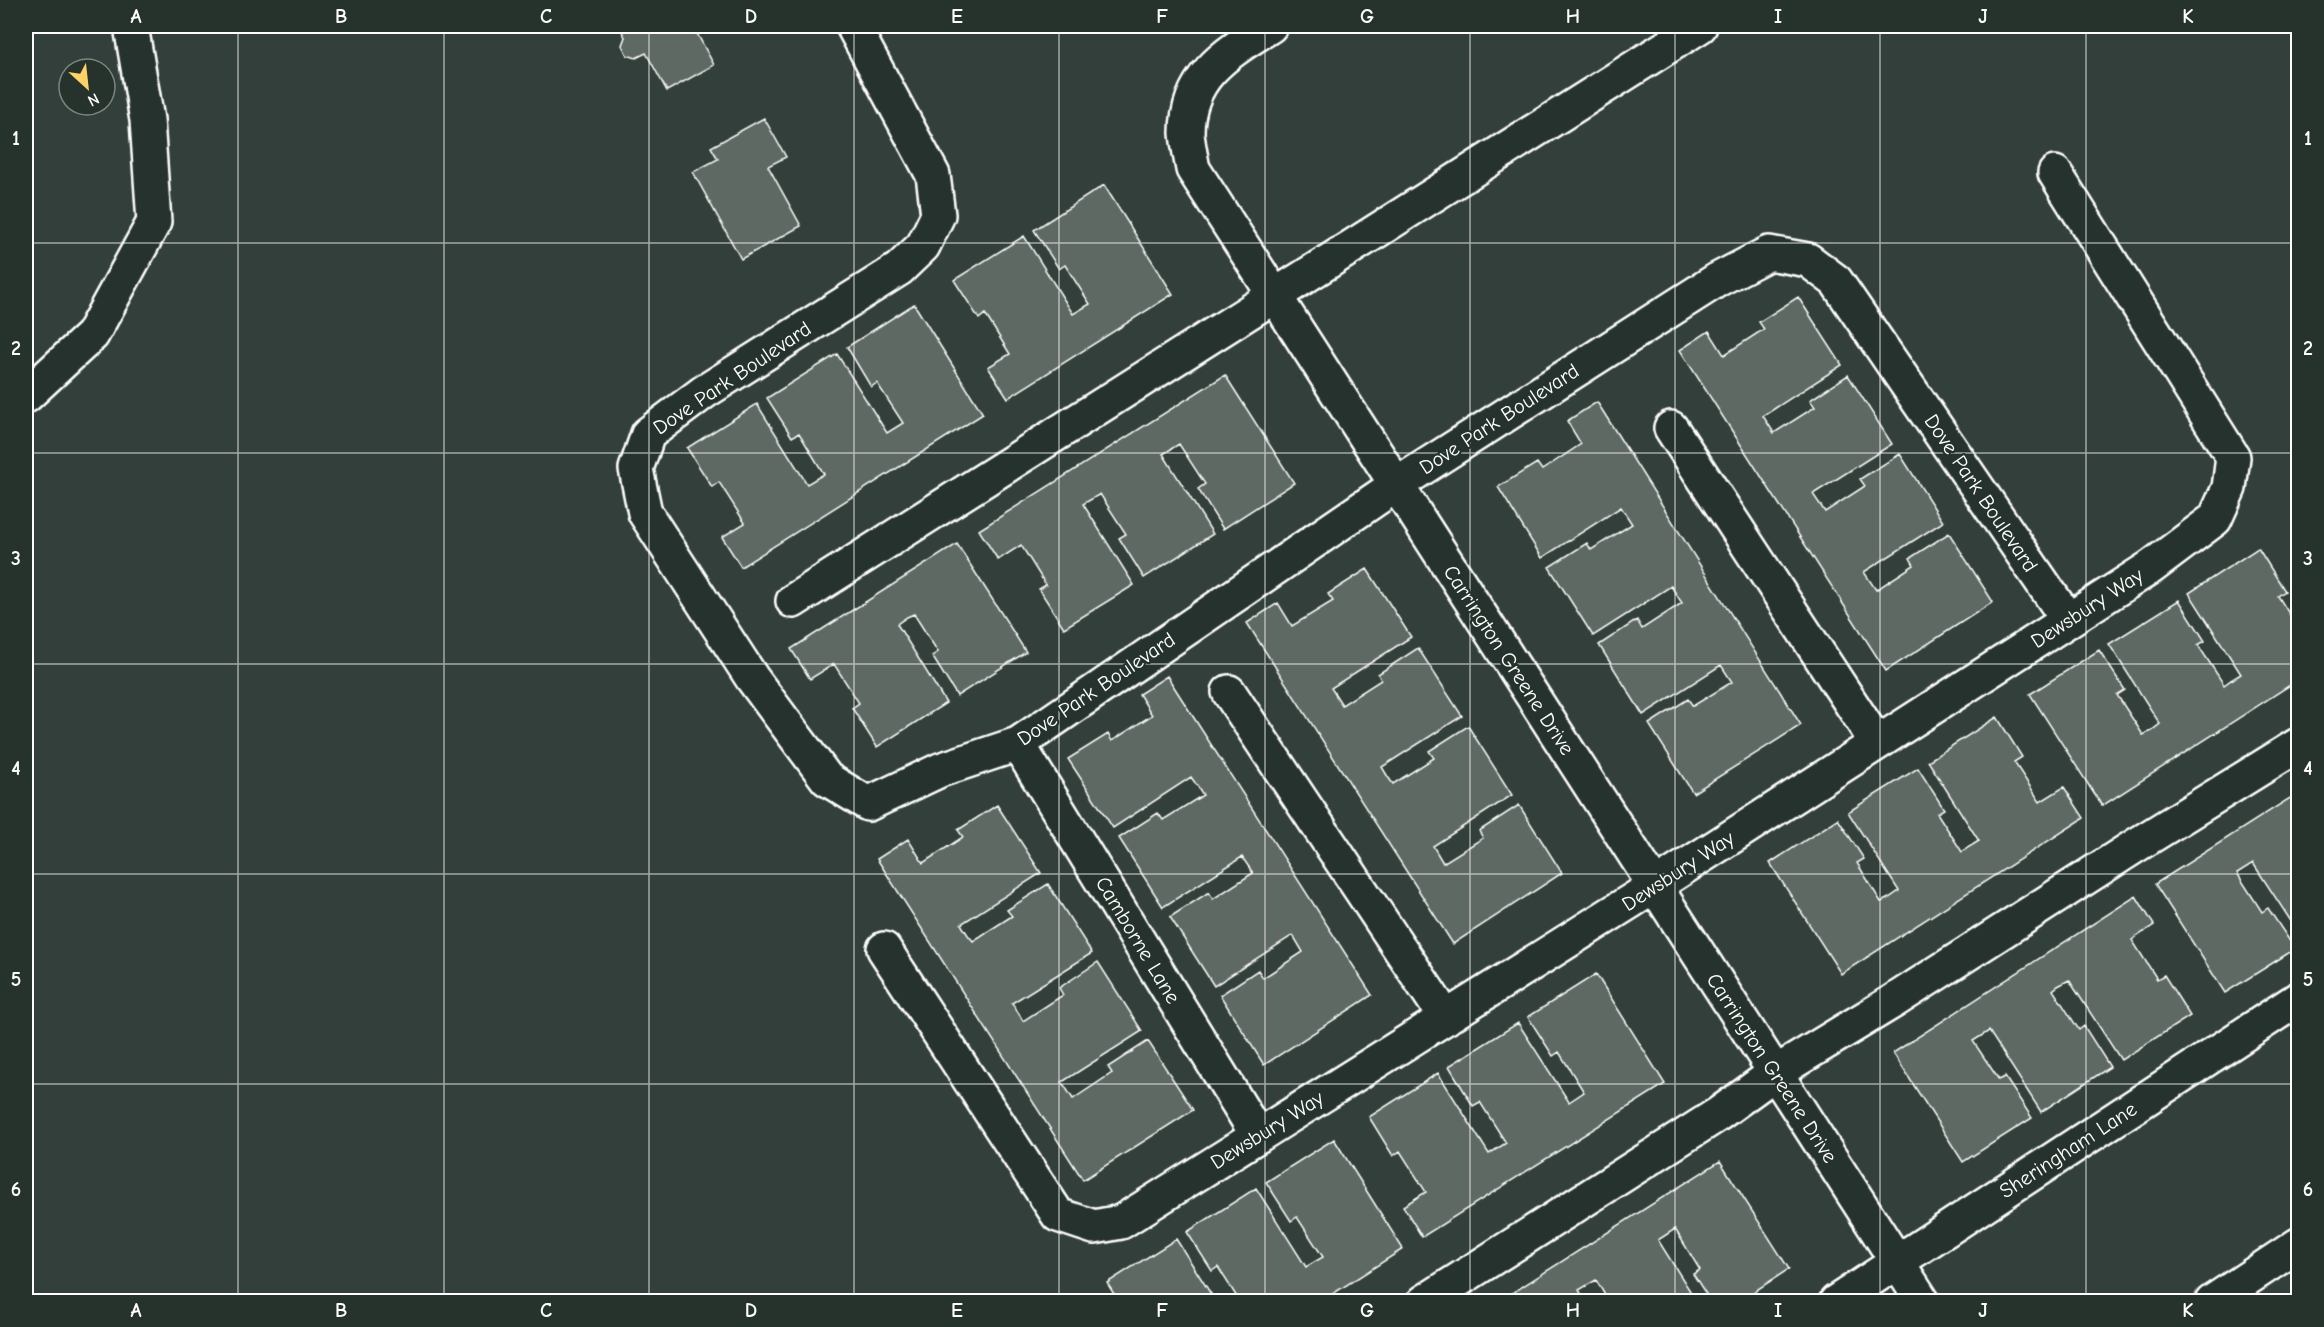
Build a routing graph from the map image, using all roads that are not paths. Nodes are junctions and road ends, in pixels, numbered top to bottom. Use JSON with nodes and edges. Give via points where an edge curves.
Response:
{"nodes":[{"id":1,"x":130,"y":26,"type":"edge"},
{"id":2,"x":853,"y":26,"type":"edge"},
{"id":3,"x":1270,"y":26,"type":"edge"},
{"id":4,"x":1700,"y":26,"type":"edge"},
{"id":5,"x":2055,"y":173,"type":"dead end"},
{"id":6,"x":1274,"y":296,"type":"junction"},
{"id":7,"x":26,"y":396,"type":"edge"},
{"id":8,"x":1671,"y":428,"type":"dead end"},
{"id":9,"x":1396,"y":484,"type":"junction"},
{"id":10,"x":793,"y":601,"type":"dead end"},
{"id":11,"x":2068,"y":620,"type":"junction"},
{"id":12,"x":1229,"y":692,"type":"dead end"},
{"id":13,"x":1877,"y":743,"type":"junction"},
{"id":14,"x":1018,"y":744,"type":"junction"},
{"id":15,"x":2298,"y":745,"type":"edge"},
{"id":16,"x":1655,"y":886,"type":"junction"},
{"id":17,"x":884,"y":949,"type":"dead end"},
{"id":18,"x":2298,"y":999,"type":"edge"},
{"id":19,"x":1446,"y":1018,"type":"junction"},
{"id":20,"x":1775,"y":1073,"type":"junction"},
{"id":21,"x":1258,"y":1136,"type":"junction"},
{"id":22,"x":2298,"y":1245,"type":"edge"},
{"id":23,"x":1897,"y":1262,"type":"junction"},
{"id":24,"x":1424,"y":1302,"type":"edge"},
{"id":25,"x":1836,"y":1302,"type":"edge"},
{"id":26,"x":1923,"y":1302,"type":"edge"},
{"id":27,"x":2212,"y":1302,"type":"edge"}],
"edges":[{"from":1,"to":7,"type":"street","via":[[147,120],[154,222],[92,335]]},
{"from":2,"to":14,"type":"street","name":"Dove Park Boulevard","via":[[933,175],[938,215],[923,246],[899,269],[704,392],[648,434],[636,469],[645,513],[752,678],[826,779],[868,804],[940,770]]},
{"from":3,"to":6,"type":"street","name":"Carrington Greene Drive","via":[[1214,63],[1192,98],[1187,133],[1193,169]]},
{"from":4,"to":6,"type":"street"},
{"from":5,"to":11,"type":"street","name":"Dewsbury Way","via":[[2233,457],[2229,488],[2215,519],[2151,567]]},
{"from":6,"to":9,"type":"street","name":"Carrington Greene Drive"},
{"from":6,"to":10,"type":"street"},
{"from":8,"to":13,"type":"street"},
{"from":9,"to":11,"type":"street","name":"Dove Park Boulevard","via":[[1717,280],[1769,254],[1808,260],[1836,281]]},
{"from":9,"to":14,"type":"street","name":"Dove Park Boulevard"},
{"from":9,"to":16,"type":"street","name":"Carrington Greene Drive"},
{"from":11,"to":13,"type":"street","name":"Dewsbury Way"},
{"from":12,"to":19,"type":"street"},
{"from":13,"to":16,"type":"street","name":"Dewsbury Way"},
{"from":14,"to":21,"type":"street","name":"Camborne Lane"},
{"from":15,"to":20,"type":"street"},
{"from":16,"to":19,"type":"street","name":"Dewsbury Way"},
{"from":16,"to":20,"type":"street","name":"Carrington Greene Drive"},
{"from":17,"to":21,"type":"street","name":"Dewsbury Way","via":[[1058,1215],[1094,1227],[1121,1222]]},
{"from":18,"to":23,"type":"street","name":"Sheringham Lane"},
{"from":19,"to":21,"type":"street","name":"Dewsbury Way"},
{"from":20,"to":23,"type":"street","name":"Carrington Greene Drive"},
{"from":20,"to":24,"type":"street","via":[[1717,1115]]},
{"from":22,"to":27,"type":"street"},
{"from":23,"to":25,"type":"street","name":"Sheringham Lane"},
{"from":23,"to":26,"type":"street","name":"Carrington Greene Drive"}]}
